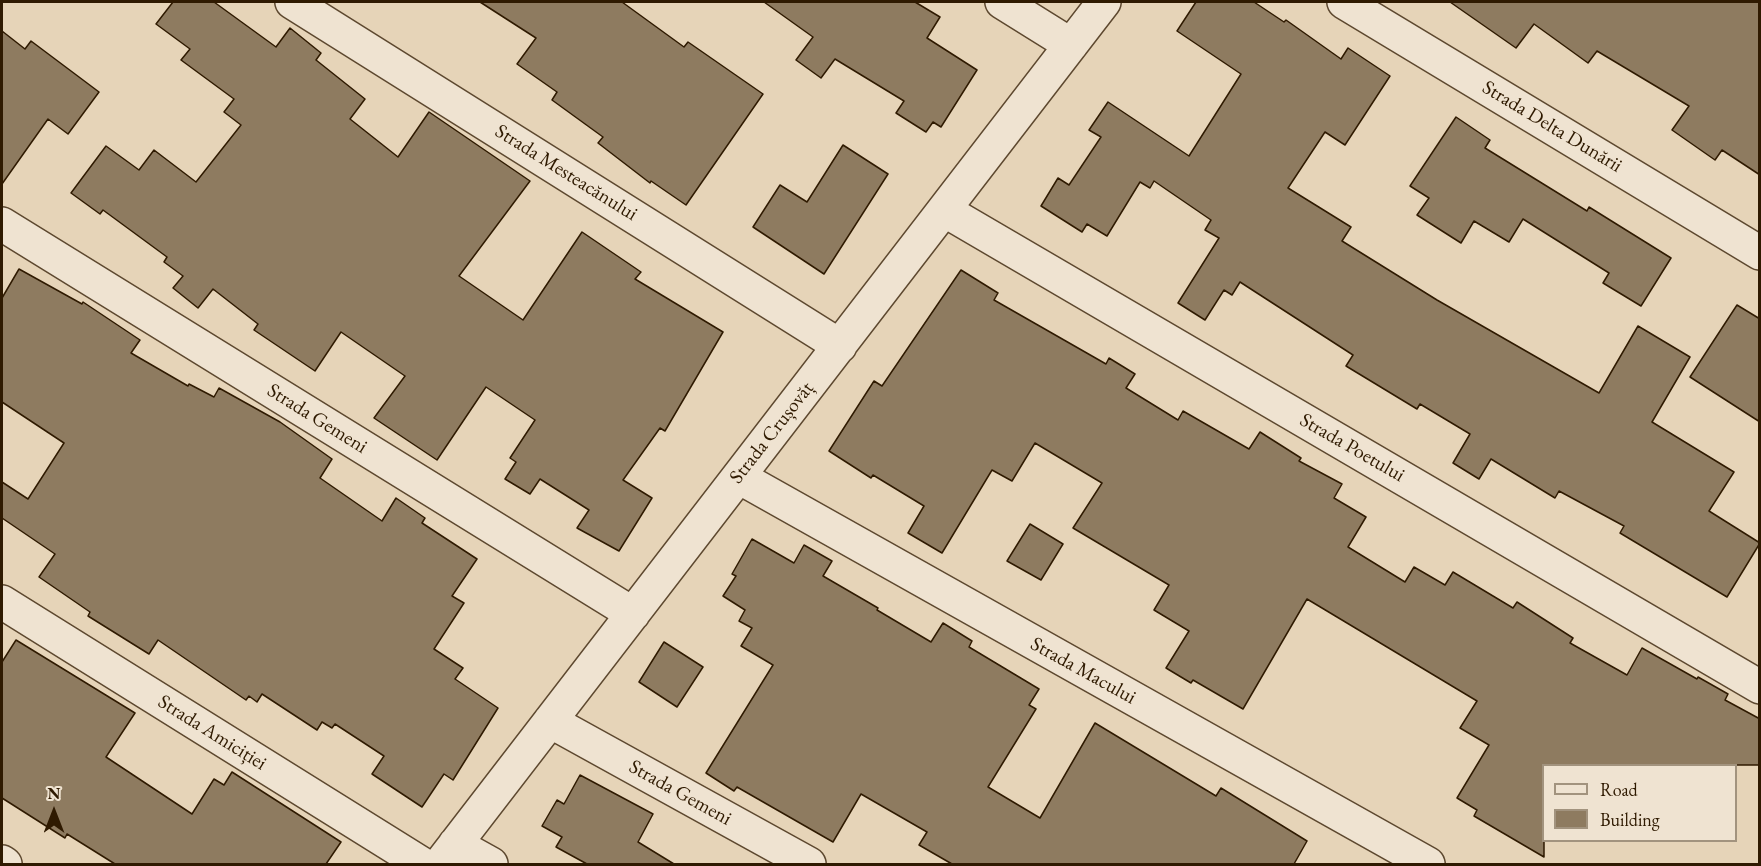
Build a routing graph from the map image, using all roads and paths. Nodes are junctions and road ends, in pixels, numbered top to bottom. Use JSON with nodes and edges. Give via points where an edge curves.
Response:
{"nodes":[{"id":1,"x":292,"y":2,"type":"edge"},
{"id":2,"x":1002,"y":2,"type":"edge"},
{"id":3,"x":1104,"y":2,"type":"edge"},
{"id":4,"x":1344,"y":2,"type":"edge"},
{"id":5,"x":1071,"y":45,"type":"junction"},
{"id":6,"x":944,"y":210,"type":"junction"},
{"id":7,"x":2,"y":224,"type":"edge"},
{"id":8,"x":1760,"y":253,"type":"edge"},
{"id":9,"x":840,"y":346,"type":"junction"},
{"id":10,"x":739,"y":477,"type":"junction"},
{"id":11,"x":2,"y":602,"type":"edge"},
{"id":12,"x":633,"y":614,"type":"junction"},
{"id":13,"x":1760,"y":687,"type":"edge"},
{"id":14,"x":550,"y":721,"type":"junction"},
{"id":15,"x":448,"y":854,"type":"edge"},
{"id":16,"x":2,"y":862,"type":"edge"},
{"id":17,"x":5,"y":864,"type":"edge"},
{"id":18,"x":422,"y":864,"type":"edge"},
{"id":19,"x":491,"y":864,"type":"edge"},
{"id":20,"x":809,"y":864,"type":"edge"},
{"id":21,"x":1428,"y":864,"type":"edge"}],
"edges":[{"from":1,"to":9,"type":"street","name":"Strada Mesteacănului"},
{"from":2,"to":5,"type":"street"},
{"from":3,"to":5,"type":"street","name":"Strada Crușovăț"},
{"from":4,"to":8,"type":"street","name":"Strada Delta Dunării"},
{"from":5,"to":6,"type":"street","name":"Strada Crușovăț"},
{"from":6,"to":9,"type":"street","name":"Strada Crușovăț"},
{"from":6,"to":13,"type":"street","name":"Strada Poetului"},
{"from":7,"to":12,"type":"street","name":"Strada Gemeni"},
{"from":9,"to":10,"type":"street","name":"Strada Crușovăț"},
{"from":10,"to":12,"type":"street","name":"Strada Crușovăț"},
{"from":10,"to":21,"type":"street","name":"Strada Macului"},
{"from":11,"to":18,"type":"street","name":"Strada Amiciției"},
{"from":12,"to":14,"type":"street","name":"Strada Crușovăț"},
{"from":14,"to":15,"type":"street","name":"Strada Crușovăț"},
{"from":14,"to":20,"type":"street","name":"Strada Gemeni"},
{"from":15,"to":19,"type":"street"},
{"from":16,"to":17,"type":"street"}]}
